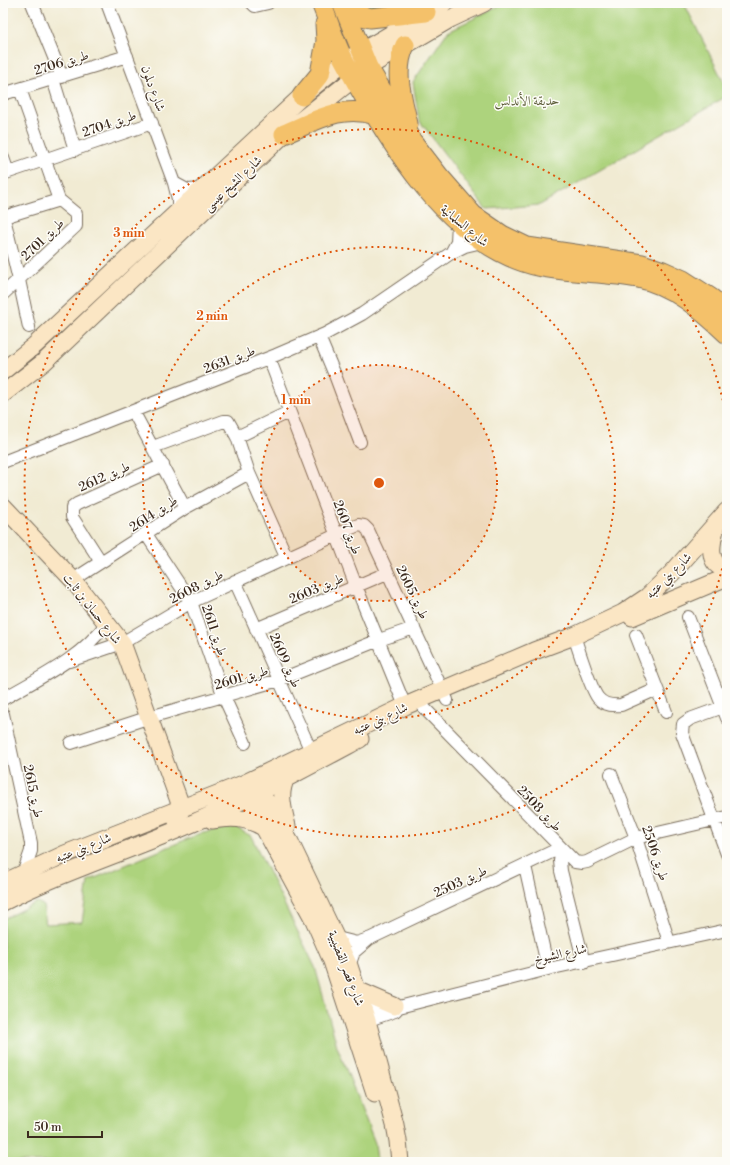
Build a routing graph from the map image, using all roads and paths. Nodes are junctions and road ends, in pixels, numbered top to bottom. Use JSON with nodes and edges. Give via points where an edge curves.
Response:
{"nodes":[{"id":1,"x":32,"y":3,"type":"edge"},
{"id":2,"x":107,"y":3,"type":"edge"},
{"id":3,"x":252,"y":3,"type":"edge"},
{"id":4,"x":268,"y":3,"type":"edge"},
{"id":5,"x":343,"y":3,"type":"edge"},
{"id":6,"x":444,"y":3,"type":"edge"},
{"id":7,"x":484,"y":3,"type":"edge"},
{"id":8,"x":323,"y":7,"type":"edge"},
{"id":9,"x":426,"y":12,"type":"junction"},
{"id":10,"x":405,"y":45,"type":"junction"},
{"id":11,"x":127,"y":56,"type":"junction"},
{"id":12,"x":357,"y":64,"type":"junction"},
{"id":13,"x":57,"y":78,"type":"junction"},
{"id":14,"x":20,"y":89,"type":"junction"},
{"id":15,"x":3,"y":94,"type":"edge"},
{"id":16,"x":302,"y":96,"type":"junction"},
{"id":17,"x":376,"y":116,"type":"junction"},
{"id":18,"x":152,"y":123,"type":"junction"},
{"id":19,"x":284,"y":134,"type":"junction"},
{"id":20,"x":412,"y":141,"type":"junction"},
{"id":21,"x":75,"y":150,"type":"junction"},
{"id":22,"x":3,"y":158,"type":"edge"},
{"id":23,"x":45,"y":160,"type":"junction"},
{"id":24,"x":5,"y":173,"type":"edge"},
{"id":25,"x":174,"y":183,"type":"junction"},
{"id":26,"x":204,"y":189,"type":"junction"},
{"id":27,"x":59,"y":200,"type":"junction"},
{"id":28,"x":178,"y":214,"type":"junction"},
{"id":29,"x":3,"y":215,"type":"edge"},
{"id":30,"x":458,"y":222,"type":"junction"},
{"id":31,"x":482,"y":242,"type":"junction"},
{"id":32,"x":451,"y":253,"type":"junction"},
{"id":33,"x":20,"y":280,"type":"junction"},
{"id":34,"x":3,"y":294,"type":"edge"},
{"id":35,"x":725,"y":308,"type":"edge"},
{"id":36,"x":29,"y":327,"type":"dead end"},
{"id":37,"x":727,"y":334,"type":"edge"},
{"id":38,"x":319,"y":337,"type":"junction"},
{"id":39,"x":269,"y":358,"type":"junction"},
{"id":40,"x":3,"y":371,"type":"edge"},
{"id":41,"x":3,"y":394,"type":"edge"},
{"id":42,"x":133,"y":411,"type":"junction"},
{"id":43,"x":289,"y":412,"type":"junction"},
{"id":44,"x":236,"y":437,"type":"junction"},
{"id":45,"x":360,"y":442,"type":"dead end"},
{"id":46,"x":153,"y":447,"type":"junction"},
{"id":47,"x":3,"y":462,"type":"edge"},
{"id":48,"x":162,"y":465,"type":"junction"},
{"id":49,"x":250,"y":473,"type":"junction"},
{"id":50,"x":3,"y":506,"type":"edge"},
{"id":51,"x":185,"y":508,"type":"junction"},
{"id":52,"x":722,"y":517,"type":"edge"},
{"id":53,"x":146,"y":534,"type":"junction"},
{"id":54,"x":336,"y":535,"type":"junction"},
{"id":55,"x":287,"y":558,"type":"junction"},
{"id":56,"x":101,"y":562,"type":"junction"},
{"id":57,"x":727,"y":570,"type":"edge"},
{"id":58,"x":387,"y":572,"type":"junction"},
{"id":59,"x":727,"y":577,"type":"edge"},
{"id":60,"x":73,"y":580,"type":"junction"},
{"id":61,"x":235,"y":581,"type":"junction"},
{"id":62,"x":356,"y":586,"type":"junction"},
{"id":63,"x":191,"y":602,"type":"junction"},
{"id":64,"x":688,"y":617,"type":"dead end"},
{"id":65,"x":107,"y":623,"type":"junction"},
{"id":66,"x":414,"y":628,"type":"junction"},
{"id":67,"x":256,"y":629,"type":"junction"},
{"id":68,"x":636,"y":635,"type":"dead end"},
{"id":69,"x":379,"y":640,"type":"junction"},
{"id":70,"x":576,"y":641,"type":"junction"},
{"id":71,"x":122,"y":643,"type":"junction"},
{"id":72,"x":69,"y":661,"type":"junction"},
{"id":73,"x":279,"y":680,"type":"junction"},
{"id":74,"x":657,"y":689,"type":"junction"},
{"id":75,"x":444,"y":694,"type":"junction"},
{"id":76,"x":224,"y":697,"type":"junction"},
{"id":77,"x":3,"y":699,"type":"edge"},
{"id":78,"x":416,"y":705,"type":"junction"},
{"id":79,"x":666,"y":712,"type":"dead end"},
{"id":80,"x":725,"y":713,"type":"edge"},
{"id":81,"x":3,"y":714,"type":"edge"},
{"id":82,"x":150,"y":718,"type":"junction"},
{"id":83,"x":71,"y":743,"type":"dead end"},
{"id":84,"x":245,"y":743,"type":"dead end"},
{"id":85,"x":311,"y":750,"type":"junction"},
{"id":86,"x":169,"y":774,"type":"junction"},
{"id":87,"x":611,"y":774,"type":"dead end"},
{"id":88,"x":286,"y":778,"type":"junction"},
{"id":89,"x":249,"y":788,"type":"junction"},
{"id":90,"x":182,"y":809,"type":"junction"},
{"id":91,"x":727,"y":817,"type":"edge"},
{"id":92,"x":714,"y":819,"type":"junction"},
{"id":93,"x":150,"y":820,"type":"junction"},
{"id":94,"x":192,"y":824,"type":"junction"},
{"id":95,"x":263,"y":827,"type":"junction"},
{"id":96,"x":636,"y":838,"type":"junction"},
{"id":97,"x":290,"y":842,"type":"junction"},
{"id":98,"x":561,"y":849,"type":"junction"},
{"id":99,"x":123,"y":851,"type":"junction"},
{"id":100,"x":727,"y":854,"type":"edge"},
{"id":101,"x":59,"y":856,"type":"junction"},
{"id":102,"x":524,"y":866,"type":"junction"},
{"id":103,"x":23,"y":874,"type":"junction"},
{"id":104,"x":63,"y":874,"type":"junction"},
{"id":105,"x":3,"y":883,"type":"edge"},
{"id":106,"x":3,"y":902,"type":"edge"},
{"id":107,"x":727,"y":930,"type":"edge"},
{"id":108,"x":337,"y":938,"type":"junction"},
{"id":109,"x":371,"y":938,"type":"junction"},
{"id":110,"x":669,"y":942,"type":"junction"},
{"id":111,"x":584,"y":963,"type":"junction"},
{"id":112,"x":349,"y":966,"type":"junction"},
{"id":113,"x":548,"y":969,"type":"junction"},
{"id":114,"x":357,"y":990,"type":"junction"},
{"id":115,"x":397,"y":1006,"type":"junction"},
{"id":116,"x":358,"y":1018,"type":"junction"},
{"id":117,"x":399,"y":1159,"type":"edge"}],
"edges":[{"from":1,"to":13,"type":"street","name":"طريق 2704"},
{"from":2,"to":11,"type":"street","name":"شارع دلمون"},
{"from":3,"to":4,"type":"street","via":[[258,7]]},
{"from":5,"to":9,"type":"main road","via":[[356,14],[370,18]]},
{"from":5,"to":12,"type":"main road","name":"شارع السلمانية"},
{"from":6,"to":9,"type":"main road","name":"شارع الشيخ عيسى"},
{"from":7,"to":10,"type":"main road","name":"شارع الشيخ عيسى"},
{"from":8,"to":12,"type":"main road","name":"شارع السلمانية"},
{"from":8,"to":16,"type":"main road","via":[[326,41],[320,74]]},
{"from":9,"to":12,"type":"main road","name":"شارع الشيخ عيسى"},
{"from":10,"to":12,"type":"main road","name":"شارع الشيخ عيسى"},
{"from":10,"to":20,"type":"main road","via":[[401,54],[399,83]]},
{"from":11,"to":13,"type":"street","name":"طريق 2706"},
{"from":11,"to":18,"type":"street","name":"شارع دلمون"},
{"from":12,"to":16,"type":"main road","name":"شارع الشيخ عيسى"},
{"from":12,"to":17,"type":"main road","name":"شارع السلمانية"},
{"from":12,"to":19,"type":"main road","name":"شارع الشيخ عيسى"},
{"from":12,"to":20,"type":"main road","name":"شارع السلمانية"},
{"from":13,"to":14,"type":"street","name":"طريق 2706"},
{"from":13,"to":21,"type":"street","name":"طريق 2704"},
{"from":14,"to":15,"type":"street","name":"طريق 2706"},
{"from":14,"to":23,"type":"street","name":"طريق 2701"},
{"from":16,"to":26,"type":"main road","name":"شارع الشيخ عيسى"},
{"from":17,"to":19,"type":"main road","via":[[358,111],[342,112]]},
{"from":17,"to":30,"type":"main road","name":"شارع السلمانية","via":[[420,183]]},
{"from":18,"to":21,"type":"street","name":"طريق 2704"},
{"from":18,"to":25,"type":"street","name":"شارع دلمون"},
{"from":19,"to":41,"type":"main road","name":"شارع الشيخ عيسى","via":[[44,362]]},
{"from":20,"to":35,"type":"main road","name":"شارع السلمانية","via":[[438,176],[473,215],[502,235],[536,250],[642,264],[683,280]]},
{"from":21,"to":23,"type":"street","name":"طريق 2704"},
{"from":22,"to":24,"type":"street"},
{"from":23,"to":24,"type":"street","name":"طريق 2704"},
{"from":23,"to":27,"type":"street","name":"طريق 2701"},
{"from":25,"to":26,"type":"street","via":[[187,190]]},
{"from":25,"to":28,"type":"street","name":"شارع دلمون"},
{"from":26,"to":28,"type":"main road","name":"شارع الشيخ عيسى"},
{"from":27,"to":29,"type":"street","name":"طريق 2701"},
{"from":27,"to":33,"type":"street","name":"طريق 2701","via":[[76,214],[76,226]]},
{"from":28,"to":40,"type":"main road","name":"شارع الشيخ عيسى","via":[[35,345]]},
{"from":29,"to":33,"type":"street"},
{"from":30,"to":31,"type":"main road","name":"شارع السلمانية"},
{"from":30,"to":32,"type":"street","via":[[457,242]]},
{"from":31,"to":32,"type":"street","name":"طريق 2631"},
{"from":31,"to":37,"type":"main road","name":"شارع السلمانية","via":[[516,258],[542,266],[640,278],[676,293],[698,307]]},
{"from":32,"to":38,"type":"street","name":"طريق 2631","via":[[362,314]]},
{"from":33,"to":34,"type":"street","name":"طريق 2701"},
{"from":33,"to":36,"type":"street"},
{"from":38,"to":39,"type":"street","name":"طريق 2631"},
{"from":38,"to":45,"type":"street"},
{"from":39,"to":42,"type":"street","name":"طريق 2631"},
{"from":39,"to":43,"type":"street","name":"طريق 2607"},
{"from":42,"to":46,"type":"street"},
{"from":42,"to":47,"type":"street","name":"طريق 2631"},
{"from":43,"to":44,"type":"street"},
{"from":43,"to":54,"type":"street","name":"طريق 2607"},
{"from":44,"to":46,"type":"street","via":[[230,424],[224,421]]},
{"from":44,"to":49,"type":"street"},
{"from":46,"to":48,"type":"street"},
{"from":48,"to":51,"type":"street"},
{"from":48,"to":56,"type":"street","name":"طريق 2612","via":[[72,508],[72,517]]},
{"from":49,"to":51,"type":"street","name":"طريق 2614"},
{"from":49,"to":55,"type":"street"},
{"from":50,"to":60,"type":"main road","name":"شارع حسان بن ثابت"},
{"from":51,"to":53,"type":"street","name":"طريق 2614"},
{"from":52,"to":57,"type":"main road","via":[[712,545],[712,555],[714,562]]},
{"from":52,"to":70,"type":"main road","name":"شارع بني عتبه","via":[[647,597]]},
{"from":53,"to":56,"type":"street","name":"طريق 2614"},
{"from":53,"to":63,"type":"street","name":"طريق 2611"},
{"from":54,"to":55,"type":"street","name":"طريق 2608"},
{"from":54,"to":58,"type":"street","name":"طريق 2605","via":[[358,525],[364,526]]},
{"from":54,"to":62,"type":"street","name":"طريق 2607"},
{"from":55,"to":61,"type":"street","name":"طريق 2608"},
{"from":56,"to":60,"type":"street","name":"طريق 2614"},
{"from":58,"to":62,"type":"street","name":"طريق 2603"},
{"from":58,"to":66,"type":"street","name":"طريق 2605"},
{"from":59,"to":70,"type":"main road","name":"شارع بني عتبه"},
{"from":60,"to":65,"type":"main road","name":"شارع حسان بن ثابت"},
{"from":61,"to":63,"type":"street","name":"طريق 2608"},
{"from":61,"to":67,"type":"street","name":"طريق 2609"},
{"from":62,"to":67,"type":"street","name":"طريق 2603"},
{"from":62,"to":69,"type":"street","name":"طريق 2607"},
{"from":63,"to":71,"type":"street","name":"طريق 2608"},
{"from":63,"to":76,"type":"street","name":"طريق 2611"},
{"from":64,"to":80,"type":"street"},
{"from":65,"to":71,"type":"main road","name":"شارع حسان بن ثابت"},
{"from":65,"to":72,"type":"street","name":"طريق 2608","via":[[90,644]]},
{"from":66,"to":69,"type":"street","name":"طريق 2601"},
{"from":66,"to":75,"type":"street","name":"طريق 2605"},
{"from":67,"to":73,"type":"street","name":"طريق 2609"},
{"from":68,"to":74,"type":"street"},
{"from":69,"to":73,"type":"street","name":"طريق 2601"},
{"from":69,"to":78,"type":"street","name":"طريق 2607"},
{"from":70,"to":74,"type":"street","via":[[595,693],[603,702],[621,705]]},
{"from":70,"to":75,"type":"main road","name":"شارع بني عتبه"},
{"from":71,"to":72,"type":"street","name":"طريق 2608"},
{"from":71,"to":82,"type":"main road","name":"شارع حسان بن ثابت"},
{"from":72,"to":77,"type":"street","name":"طريق 2608"},
{"from":73,"to":76,"type":"street","name":"طريق 2601"},
{"from":73,"to":85,"type":"street","name":"طريق 2609"},
{"from":74,"to":79,"type":"street"},
{"from":75,"to":78,"type":"main road","name":"شارع بني عتبه"},
{"from":76,"to":82,"type":"street","name":"طريق 2601"},
{"from":76,"to":84,"type":"street","name":"طريق 2611"},
{"from":78,"to":85,"type":"main road","name":"شارع بني عتبه"},
{"from":78,"to":88,"type":"main road","name":"شارع بني عتبه","via":[[387,725]]},
{"from":78,"to":98,"type":"street","name":"طريق 2508"},
{"from":80,"to":92,"type":"street","via":[[690,719],[683,724],[682,733]]},
{"from":81,"to":103,"type":"street","name":"طريق 2615","via":[[31,843]]},
{"from":82,"to":83,"type":"street","name":"طريق 2601"},
{"from":82,"to":86,"type":"main road","name":"شارع حسان بن ثابت"},
{"from":85,"to":89,"type":"main road","name":"شارع بني عتبه"},
{"from":86,"to":90,"type":"main road","name":"شارع حسان بن ثابت"},
{"from":86,"to":93,"type":"main road","name":"شارع حسان بن ثابت","via":[[166,801]]},
{"from":87,"to":96,"type":"street","name":"طريق 2506"},
{"from":88,"to":89,"type":"main road","name":"شارع بني عتبه"},
{"from":88,"to":97,"type":"main road","via":[[281,797]]},
{"from":89,"to":90,"type":"main road","name":"شارع بني عتبه"},
{"from":89,"to":94,"type":"main road","name":"شارع بني عتبه"},
{"from":89,"to":95,"type":"main road","name":"شارع قصر القضيبية"},
{"from":89,"to":97,"type":"main road","name":"شارع قصر القضيبية"},
{"from":90,"to":93,"type":"main road","name":"شارع بني عتبه"},
{"from":90,"to":99,"type":"main road","via":[[177,819],[136,837]]},
{"from":91,"to":92,"type":"street"},
{"from":92,"to":96,"type":"street"},
{"from":92,"to":100,"type":"street"},
{"from":93,"to":101,"type":"main road","name":"شارع بني عتبه"},
{"from":94,"to":95,"type":"main road","via":[[233,817],[251,820]]},
{"from":94,"to":99,"type":"main road","name":"شارع بني عتبه"},
{"from":95,"to":116,"type":"main road","name":"شارع قصر القضيبية","via":[[314,920]]},
{"from":96,"to":98,"type":"street","via":[[582,863],[575,862]]},
{"from":96,"to":110,"type":"street","name":"طريق 2506"},
{"from":97,"to":108,"type":"main road","name":"شارع قصر القضيبية"},
{"from":98,"to":102,"type":"street","name":"طريق 2503"},
{"from":98,"to":111,"type":"street","name":"طريق 2508","via":[[561,871]]},
{"from":99,"to":104,"type":"main road","name":"شارع بني عتبه"},
{"from":101,"to":103,"type":"main road","name":"شارع بني عتبه"},
{"from":101,"to":104,"type":"main road"},
{"from":102,"to":109,"type":"street","name":"طريق 2503"},
{"from":102,"to":113,"type":"street"},
{"from":103,"to":105,"type":"main road","name":"شارع بني عتبه"},
{"from":104,"to":106,"type":"main road","name":"شارع بني عتبه"},
{"from":107,"to":110,"type":"street","name":"شارع الشيوخ"},
{"from":108,"to":109,"type":"street","name":"طريق 2503","via":[[357,942]]},
{"from":108,"to":112,"type":"main road","name":"شارع قصر القضيبية"},
{"from":109,"to":112,"type":"street","name":"طريق 2503","via":[[354,952]]},
{"from":110,"to":111,"type":"street","name":"شارع الشيوخ"},
{"from":111,"to":113,"type":"street","name":"شارع الشيوخ"},
{"from":112,"to":114,"type":"main road","name":"شارع قصر القضيبية"},
{"from":113,"to":115,"type":"street","name":"شارع الشيوخ"},
{"from":114,"to":115,"type":"main road"},
{"from":114,"to":116,"type":"main road","name":"شارع قصر القضيبية"},
{"from":115,"to":116,"type":"street","name":"شارع الشيوخ","via":[[373,1008]]},
{"from":116,"to":117,"type":"main road","name":"شارع قصر القضيبية","via":[[394,1125]]}]}
